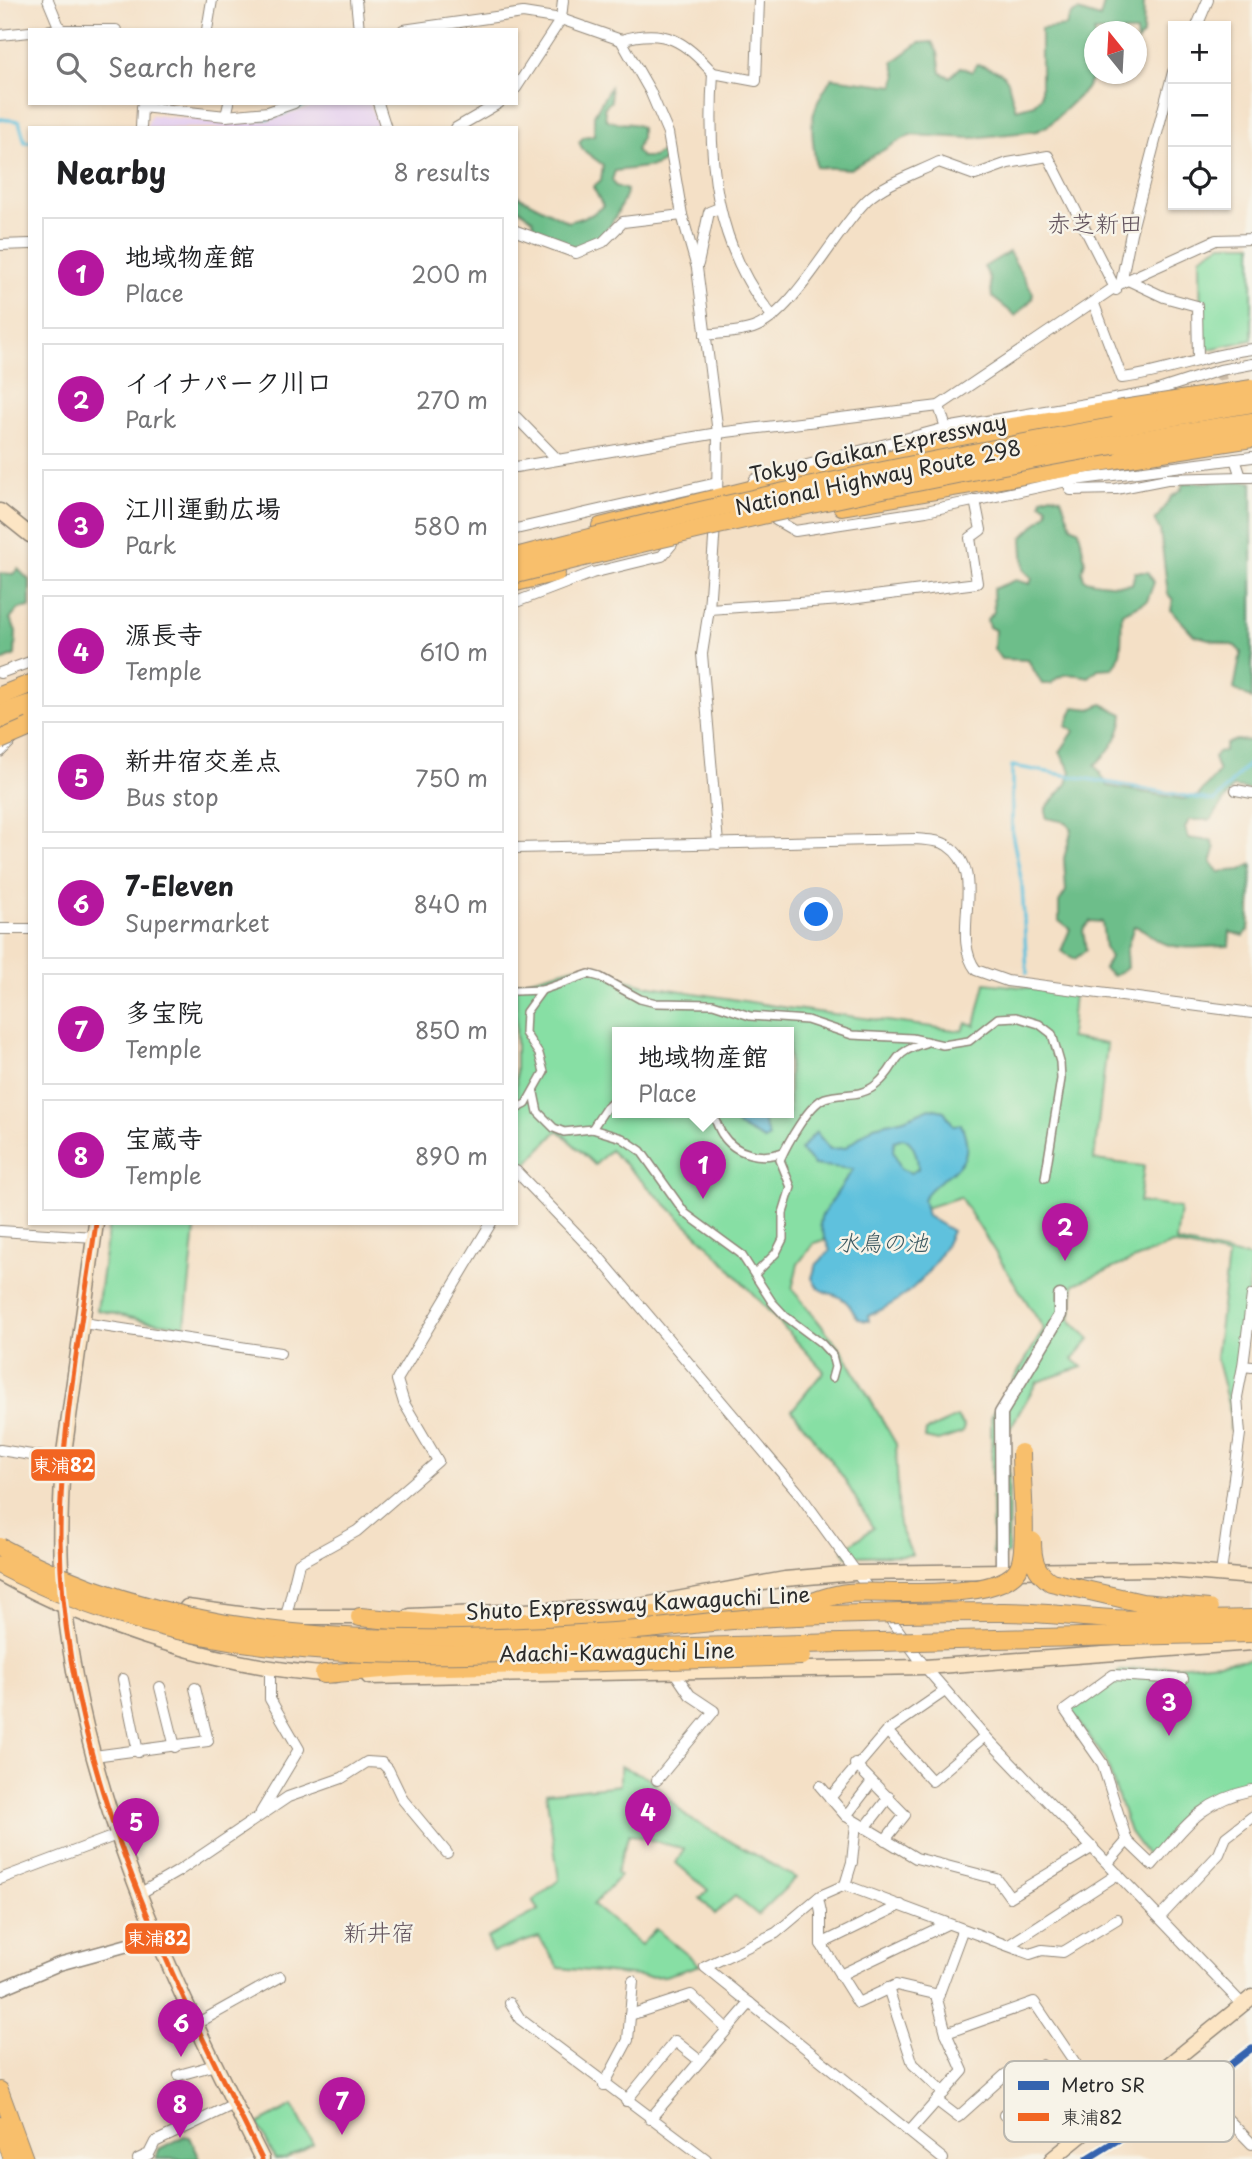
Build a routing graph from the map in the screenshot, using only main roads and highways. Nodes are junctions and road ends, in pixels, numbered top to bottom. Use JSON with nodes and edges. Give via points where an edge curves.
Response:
{"nodes":[{"id":1,"x":1252,"y":388,"type":"edge"},
{"id":2,"x":1252,"y":395,"type":"edge"},
{"id":3,"x":1252,"y":403,"type":"edge"},
{"id":4,"x":1252,"y":422,"type":"edge"},
{"id":5,"x":1252,"y":432,"type":"edge"},
{"id":6,"x":1252,"y":438,"type":"edge"},
{"id":7,"x":898,"y":457,"type":"junction"},
{"id":8,"x":842,"y":506,"type":"junction"},
{"id":9,"x":0,"y":511,"type":"edge"},
{"id":10,"x":28,"y":533,"type":"edge"},
{"id":11,"x":594,"y":536,"type":"junction"},
{"id":12,"x":518,"y":548,"type":"edge"},
{"id":13,"x":518,"y":549,"type":"edge"},
{"id":14,"x":518,"y":555,"type":"edge"},
{"id":15,"x":518,"y":574,"type":"edge"},
{"id":16,"x":518,"y":582,"type":"edge"},
{"id":17,"x":28,"y":676,"type":"edge"},
{"id":18,"x":0,"y":684,"type":"edge"},
{"id":19,"x":28,"y":685,"type":"edge"},
{"id":20,"x":0,"y":696,"type":"edge"},
{"id":21,"x":28,"y":696,"type":"edge"},
{"id":22,"x":28,"y":705,"type":"edge"},
{"id":23,"x":0,"y":706,"type":"edge"},
{"id":24,"x":0,"y":714,"type":"edge"},
{"id":25,"x":27,"y":725,"type":"edge"},
{"id":26,"x":0,"y":728,"type":"edge"},
{"id":27,"x":0,"y":738,"type":"edge"},
{"id":28,"x":95,"y":1230,"type":"edge"},
{"id":29,"x":0,"y":1538,"type":"edge"},
{"id":30,"x":0,"y":1546,"type":"edge"},
{"id":31,"x":0,"y":1565,"type":"edge"},
{"id":32,"x":61,"y":1568,"type":"junction"},
{"id":33,"x":0,"y":1574,"type":"edge"},
{"id":34,"x":1252,"y":1577,"type":"edge"},
{"id":35,"x":65,"y":1606,"type":"junction"},
{"id":36,"x":1252,"y":1610,"type":"edge"},
{"id":37,"x":360,"y":1617,"type":"junction"},
{"id":38,"x":773,"y":1617,"type":"junction"},
{"id":39,"x":1252,"y":1619,"type":"edge"},
{"id":40,"x":1252,"y":1633,"type":"edge"},
{"id":41,"x":1099,"y":1637,"type":"junction"},
{"id":42,"x":1252,"y":1643,"type":"edge"},
{"id":43,"x":324,"y":1674,"type":"junction"},
{"id":44,"x":1247,"y":2001,"type":"edge"},
{"id":45,"x":1173,"y":2061,"type":"edge"},
{"id":46,"x":0,"y":2090,"type":"edge"},
{"id":47,"x":0,"y":2125,"type":"edge"},
{"id":48,"x":1074,"y":2142,"type":"edge"},
{"id":49,"x":12,"y":2159,"type":"edge"},
{"id":50,"x":25,"y":2159,"type":"edge"},
{"id":51,"x":262,"y":2159,"type":"edge"},
{"id":52,"x":1052,"y":2159,"type":"edge"}],
"edges":[{"from":1,"to":7,"type":"highway","bridge":true,"via":[[1000,429]]},
{"from":2,"to":7,"type":"highway","name":"National Highway Route 298"},
{"from":3,"to":11,"type":"highway","name":"Tokyo Gaikan Expressway","bridge":true,"via":[[920,461]]},
{"from":4,"to":15,"type":"highway","name":"Tokyo Gaikan Expressway","bridge":true,"via":[[812,502]]},
{"from":5,"to":8,"type":"highway","name":"National Highway Route 298","via":[[1079,459]]},
{"from":6,"to":8,"type":"highway","bridge":true},
{"from":7,"to":12,"type":"highway","name":"National Highway Route 298","via":[[750,489],[717,490]]},
{"from":8,"to":16,"type":"highway","name":"National Highway Route 298"},
{"from":9,"to":10,"type":"main road"},
{"from":11,"to":13,"type":"highway","bridge":true},
{"from":11,"to":14,"type":"highway","name":"Tokyo Gaikan Expressway","bridge":true},
{"from":17,"to":18,"type":"highway"},
{"from":19,"to":20,"type":"highway"},
{"from":21,"to":23,"type":"highway"},
{"from":22,"to":24,"type":"highway"},
{"from":25,"to":26,"type":"highway"},
{"from":25,"to":27,"type":"highway","bridge":true},
{"from":28,"to":32,"type":"main road","via":[[63,1460]]},
{"from":29,"to":32,"type":"main road","name":"Adachi-Kawaguchi Line"},
{"from":30,"to":38,"type":"highway","name":"Shuto Expressway Kawaguchi Line","bridge":true,"via":[[72,1582],[149,1608],[257,1631],[308,1636],[596,1634]]},
{"from":31,"to":41,"type":"highway","name":"Shuto Expressway Kawaguchi Line","bridge":true,"via":[[51,1591],[118,1616],[195,1636],[286,1649],[448,1653]]},
{"from":32,"to":35,"type":"main road"},
{"from":32,"to":37,"type":"main road","name":"Adachi-Kawaguchi Line","via":[[153,1601],[208,1611]]},
{"from":33,"to":35,"type":"main road","name":"Adachi-Kawaguchi Line"},
{"from":34,"to":37,"type":"main road","name":"Adachi-Kawaguchi Line","via":[[1156,1569],[854,1573],[785,1579],[639,1606]]},
{"from":35,"to":43,"type":"main road","name":"Adachi-Kawaguchi Line","via":[[167,1644],[270,1668]]},
{"from":35,"to":51,"type":"main road","via":[[81,1703],[117,1835],[157,1937]]},
{"from":36,"to":38,"type":"highway","bridge":true,"via":[[1142,1603],[1044,1578],[1032,1556],[1026,1453],[1023,1556],[1008,1581],[983,1589],[846,1593]]},
{"from":37,"to":38,"type":"highway","bridge":true,"via":[[454,1626],[711,1612]]},
{"from":38,"to":39,"type":"highway","name":"Shuto Expressway Kawaguchi Line","bridge":true,"via":[[1000,1611],[1145,1620]]},
{"from":40,"to":41,"type":"highway","name":"Shuto Expressway Kawaguchi Line","bridge":true},
{"from":41,"to":43,"type":"highway","bridge":true,"via":[[928,1651],[406,1667]]},
{"from":42,"to":43,"type":"main road","name":"Adachi-Kawaguchi Line","via":[[925,1667],[400,1678]]},
{"from":44,"to":45,"type":"main road"},
{"from":46,"to":50,"type":"highway"},
{"from":47,"to":49,"type":"highway"},
{"from":48,"to":52,"type":"main road"}]}
